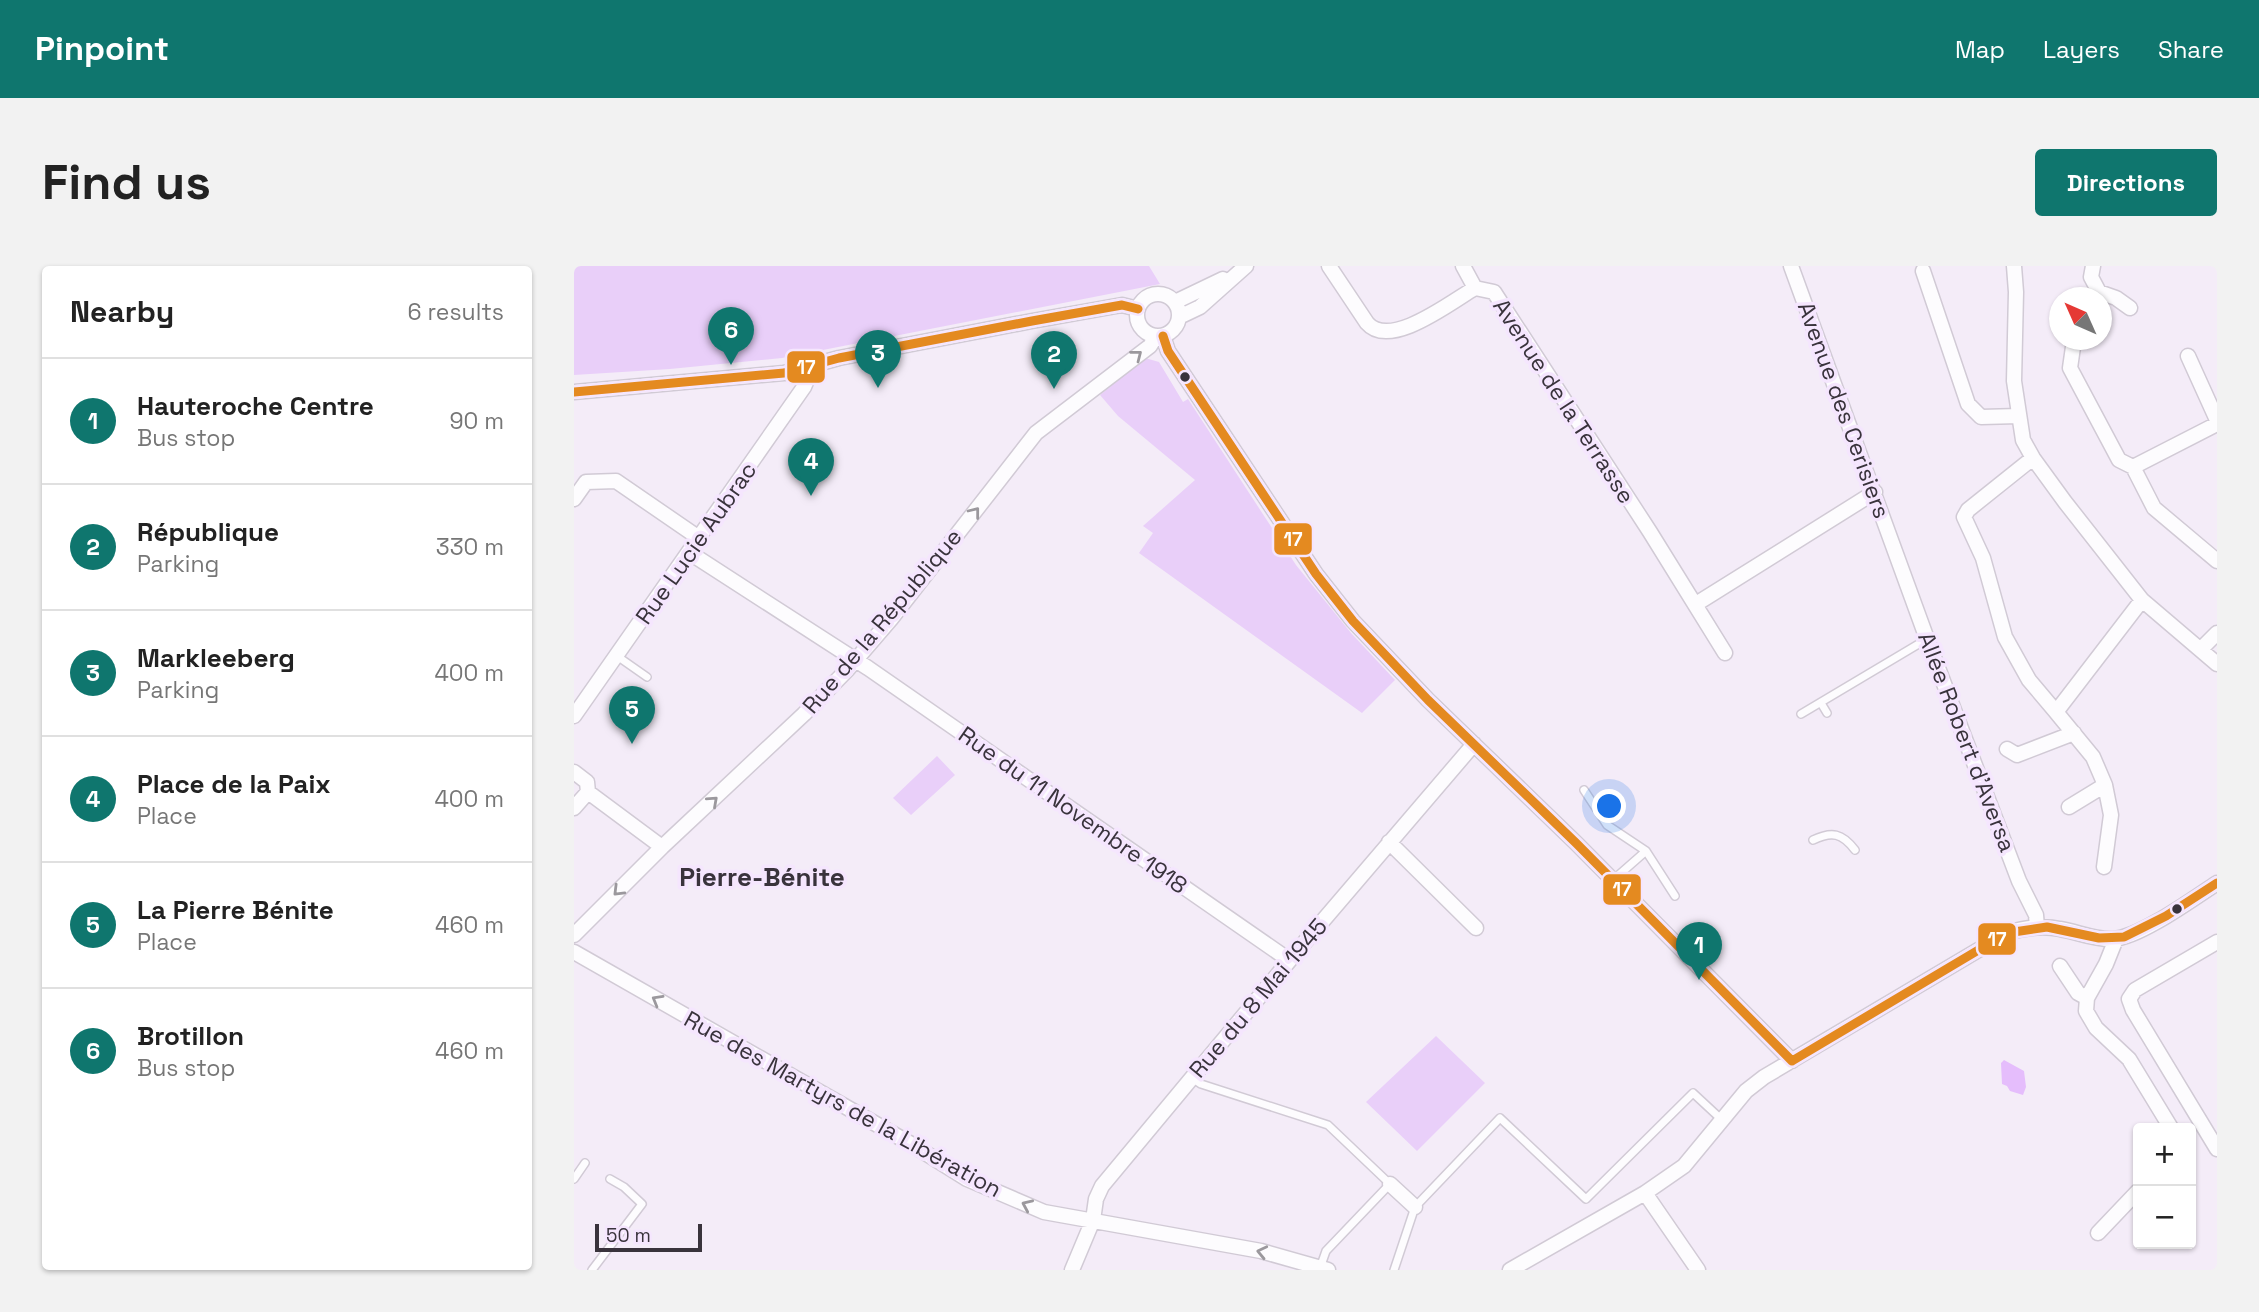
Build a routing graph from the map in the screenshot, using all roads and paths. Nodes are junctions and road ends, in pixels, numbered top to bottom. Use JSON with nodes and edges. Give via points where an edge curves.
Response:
{"nodes":[{"id":1,"x":1329,"y":266,"type":"edge"},
{"id":2,"x":1463,"y":266,"type":"edge"},
{"id":3,"x":1791,"y":266,"type":"edge"},
{"id":4,"x":2014,"y":266,"type":"edge"},
{"id":5,"x":2093,"y":266,"type":"edge"},
{"id":6,"x":1244,"y":267,"type":"edge"},
{"id":7,"x":1923,"y":271,"type":"dead end"},
{"id":8,"x":1475,"y":288,"type":"junction"},
{"id":9,"x":1138,"y":309,"type":"junction"},
{"id":10,"x":1177,"y":309,"type":"junction"},
{"id":11,"x":2130,"y":309,"type":"dead end"},
{"id":12,"x":1159,"y":336,"type":"junction"},
{"id":13,"x":2073,"y":350,"type":"edge"},
{"id":14,"x":2188,"y":356,"type":"dead end"},
{"id":15,"x":809,"y":366,"type":"junction"},
{"id":16,"x":574,"y":392,"type":"edge"},
{"id":17,"x":2019,"y":416,"type":"junction"},
{"id":18,"x":2217,"y":422,"type":"edge"},
{"id":19,"x":2033,"y":458,"type":"junction"},
{"id":20,"x":2133,"y":467,"type":"junction"},
{"id":21,"x":1875,"y":492,"type":"junction"},
{"id":22,"x":574,"y":499,"type":"edge"},
{"id":23,"x":699,"y":538,"type":"junction"},
{"id":24,"x":690,"y":553,"type":"junction"},
{"id":25,"x":1898,"y":555,"type":"joint"},
{"id":26,"x":2217,"y":561,"type":"edge"},
{"id":27,"x":2143,"y":600,"type":"junction"},
{"id":28,"x":1696,"y":604,"type":"junction"},
{"id":29,"x":2217,"y":633,"type":"edge"},
{"id":30,"x":1927,"y":639,"type":"junction"},
{"id":31,"x":2201,"y":649,"type":"junction"},
{"id":32,"x":1724,"y":653,"type":"dead end"},
{"id":33,"x":617,"y":656,"type":"junction"},
{"id":34,"x":856,"y":660,"type":"junction"},
{"id":35,"x":2217,"y":664,"type":"edge"},
{"id":36,"x":647,"y":677,"type":"dead end"},
{"id":37,"x":1821,"y":703,"type":"junction"},
{"id":38,"x":2056,"y":712,"type":"junction"},
{"id":39,"x":1827,"y":713,"type":"dead end"},
{"id":40,"x":1801,"y":714,"type":"dead end"},
{"id":41,"x":574,"y":716,"type":"edge"},
{"id":42,"x":2074,"y":733,"type":"junction"},
{"id":43,"x":1474,"y":744,"type":"junction"},
{"id":44,"x":2007,"y":749,"type":"dead end"},
{"id":45,"x":574,"y":772,"type":"edge"},
{"id":46,"x":2105,"y":785,"type":"junction"},
{"id":47,"x":1584,"y":790,"type":"dead end"},
{"id":48,"x":588,"y":792,"type":"junction"},
{"id":49,"x":2069,"y":807,"type":"dead end"},
{"id":50,"x":574,"y":808,"type":"edge"},
{"id":51,"x":1813,"y":840,"type":"dead end"},
{"id":52,"x":1389,"y":842,"type":"junction"},
{"id":53,"x":663,"y":846,"type":"junction"},
{"id":54,"x":1855,"y":850,"type":"dead end"},
{"id":55,"x":1646,"y":851,"type":"junction"},
{"id":56,"x":2104,"y":867,"type":"dead end"},
{"id":57,"x":1613,"y":880,"type":"junction"},
{"id":58,"x":2217,"y":883,"type":"edge"},
{"id":59,"x":1675,"y":896,"type":"dead end"},
{"id":60,"x":2037,"y":927,"type":"junction"},
{"id":61,"x":1476,"y":928,"type":"dead end"},
{"id":62,"x":574,"y":935,"type":"edge"},
{"id":63,"x":2116,"y":939,"type":"junction"},
{"id":64,"x":2217,"y":942,"type":"edge"},
{"id":65,"x":574,"y":952,"type":"edge"},
{"id":66,"x":1290,"y":960,"type":"junction"},
{"id":67,"x":2060,"y":966,"type":"dead end"},
{"id":68,"x":2087,"y":998,"type":"junction"},
{"id":69,"x":1792,"y":1061,"type":"junction"},
{"id":70,"x":1192,"y":1078,"type":"junction"},
{"id":71,"x":1721,"y":1119,"type":"junction"},
{"id":72,"x":2168,"y":1123,"type":"edge"},
{"id":73,"x":2217,"y":1149,"type":"edge"},
{"id":74,"x":585,"y":1163,"type":"dead end"},
{"id":75,"x":574,"y":1179,"type":"edge"},
{"id":76,"x":610,"y":1179,"type":"dead end"},
{"id":77,"x":1390,"y":1184,"type":"junction"},
{"id":78,"x":1645,"y":1193,"type":"junction"},
{"id":79,"x":2133,"y":1196,"type":"edge"},
{"id":80,"x":1415,"y":1207,"type":"junction"},
{"id":81,"x":1093,"y":1220,"type":"junction"},
{"id":82,"x":2098,"y":1233,"type":"dead end"},
{"id":83,"x":1324,"y":1269,"type":"edge"},
{"id":84,"x":592,"y":1270,"type":"edge"},
{"id":85,"x":1072,"y":1270,"type":"edge"},
{"id":86,"x":1394,"y":1270,"type":"edge"},
{"id":87,"x":1510,"y":1270,"type":"edge"},
{"id":88,"x":1698,"y":1270,"type":"edge"}],
"edges":[{"from":1,"to":8,"type":"street","name":"Avenue de la Terrasse","via":[[1367,323],[1382,333],[1398,331]]},
{"from":2,"to":8,"type":"street"},
{"from":3,"to":21,"type":"street","name":"Avenue des Cerisiers"},
{"from":4,"to":17,"type":"street","via":[[2014,381]]},
{"from":5,"to":11,"type":"street","via":[[2091,277],[2099,292]]},
{"from":6,"to":10,"type":"street","via":[[1200,307]]},
{"from":7,"to":17,"type":"street","via":[[1968,404],[1981,417]]},
{"from":8,"to":28,"type":"street","name":"Avenue de la Terrasse","via":[[1489,289],[1499,298]]},
{"from":9,"to":10,"type":"street","via":[[1153,294],[1167,296]]},
{"from":9,"to":12,"type":"street","via":[[1139,323],[1149,334]]},
{"from":9,"to":15,"type":"street","via":[[1122,305]]},
{"from":10,"to":12,"type":"street","via":[[1174,329]]},
{"from":34,"to":12,"type":"street","name":"Rue de la République","one_way":true,"via":[[1037,433]]},
{"from":12,"to":43,"type":"street","via":[[1316,574],[1353,621]]},
{"from":13,"to":20,"type":"street","via":[[2070,368],[2119,460]]},
{"from":14,"to":18,"type":"street"},
{"from":15,"to":16,"type":"street","via":[[784,373]]},
{"from":15,"to":23,"type":"street","name":"Rue Lucie Aubrac","via":[[804,387]]},
{"from":17,"to":19,"type":"street","via":[[2023,440]]},
{"from":18,"to":20,"type":"street"},
{"from":19,"to":27,"type":"street"},
{"from":19,"to":38,"type":"street","via":[[1964,517],[1983,558],[2005,637],[2029,680]]},
{"from":20,"to":26,"type":"street","via":[[2154,508]]},
{"from":21,"to":25,"type":"street","name":"Avenue des Cerisiers"},
{"from":21,"to":28,"type":"street"},
{"from":22,"to":23,"type":"street","via":[[586,482],[616,481]]},
{"from":23,"to":24,"type":"street","name":"Rue Lucie Aubrac"},
{"from":24,"to":33,"type":"street","name":"Rue Lucie Aubrac"},
{"from":24,"to":34,"type":"street","name":"Rue du 11 Novembre 1918"},
{"from":25,"to":30,"type":"street","name":"Allée Robert d'Aversa"},
{"from":27,"to":31,"type":"street"},
{"from":27,"to":38,"type":"street"},
{"from":28,"to":32,"type":"street","name":"Avenue de la Terrasse"},
{"from":29,"to":31,"type":"street"},
{"from":30,"to":37,"type":"lane"},
{"from":30,"to":60,"type":"street","name":"Allée Robert d'Aversa"},
{"from":31,"to":35,"type":"street"},
{"from":33,"to":36,"type":"lane"},
{"from":33,"to":41,"type":"street","name":"Rue Lucie Aubrac"},
{"from":53,"to":34,"type":"street","name":"Rue de la République","one_way":true},
{"from":34,"to":66,"type":"street","name":"Rue du 11 Novembre 1918"},
{"from":37,"to":39,"type":"lane"},
{"from":37,"to":40,"type":"lane"},
{"from":38,"to":42,"type":"street"},
{"from":42,"to":44,"type":"street","via":[[2017,755]]},
{"from":42,"to":46,"type":"street","via":[[2093,757]]},
{"from":43,"to":52,"type":"street","name":"Rue du 8 Mai 1945"},
{"from":43,"to":57,"type":"street"},
{"from":45,"to":48,"type":"street","via":[[587,782]]},
{"from":46,"to":49,"type":"street"},
{"from":46,"to":56,"type":"street","via":[[2111,815]]},
{"from":47,"to":55,"type":"lane","via":[[1608,825]]},
{"from":48,"to":50,"type":"street"},
{"from":48,"to":53,"type":"street"},
{"from":51,"to":54,"type":"lane","via":[[1838,834]]},
{"from":52,"to":61,"type":"street"},
{"from":52,"to":66,"type":"street","name":"Rue du 8 Mai 1945"},
{"from":53,"to":62,"type":"street","name":"Rue de la République","one_way":true},
{"from":55,"to":57,"type":"lane"},
{"from":55,"to":59,"type":"lane"},
{"from":57,"to":69,"type":"street"},
{"from":58,"to":63,"type":"street"},
{"from":60,"to":63,"type":"street"},
{"from":60,"to":69,"type":"street","via":[[2007,933]]},
{"from":63,"to":68,"type":"street"},
{"from":64,"to":73,"type":"street","via":[[2135,990],[2129,999]]},
{"from":81,"to":65,"type":"street","name":"Rue des Martyrs de la Libération","one_way":true,"via":[[1044,1212],[967,1178]]},
{"from":66,"to":70,"type":"street","name":"Rue du 8 Mai 1945"},
{"from":67,"to":68,"type":"street","via":[[2078,993]]},
{"from":68,"to":72,"type":"street","via":[[2087,1012],[2096,1028],[2129,1059]]},
{"from":69,"to":71,"type":"street","via":[[1746,1091]]},
{"from":70,"to":77,"type":"lane","via":[[1328,1125]]},
{"from":70,"to":81,"type":"street","name":"Rue du 8 Mai 1945","via":[[1102,1186]]},
{"from":71,"to":78,"type":"street","via":[[1684,1166]]},
{"from":71,"to":80,"type":"lane","via":[[1693,1093],[1586,1199],[1500,1118]]},
{"from":74,"to":75,"type":"lane"},
{"from":76,"to":84,"type":"lane","via":[[642,1204]]},
{"from":77,"to":80,"type":"street"},
{"from":77,"to":83,"type":"lane","via":[[1326,1251]]},
{"from":78,"to":87,"type":"street"},
{"from":78,"to":88,"type":"street"},
{"from":79,"to":82,"type":"street"},
{"from":80,"to":86,"type":"lane"},
{"from":83,"to":81,"type":"street","name":"Rue des Martyrs de la Libération","one_way":true,"via":[[1261,1251]]},
{"from":81,"to":85,"type":"street","name":"Rue du 8 Mai 1945"}]}
